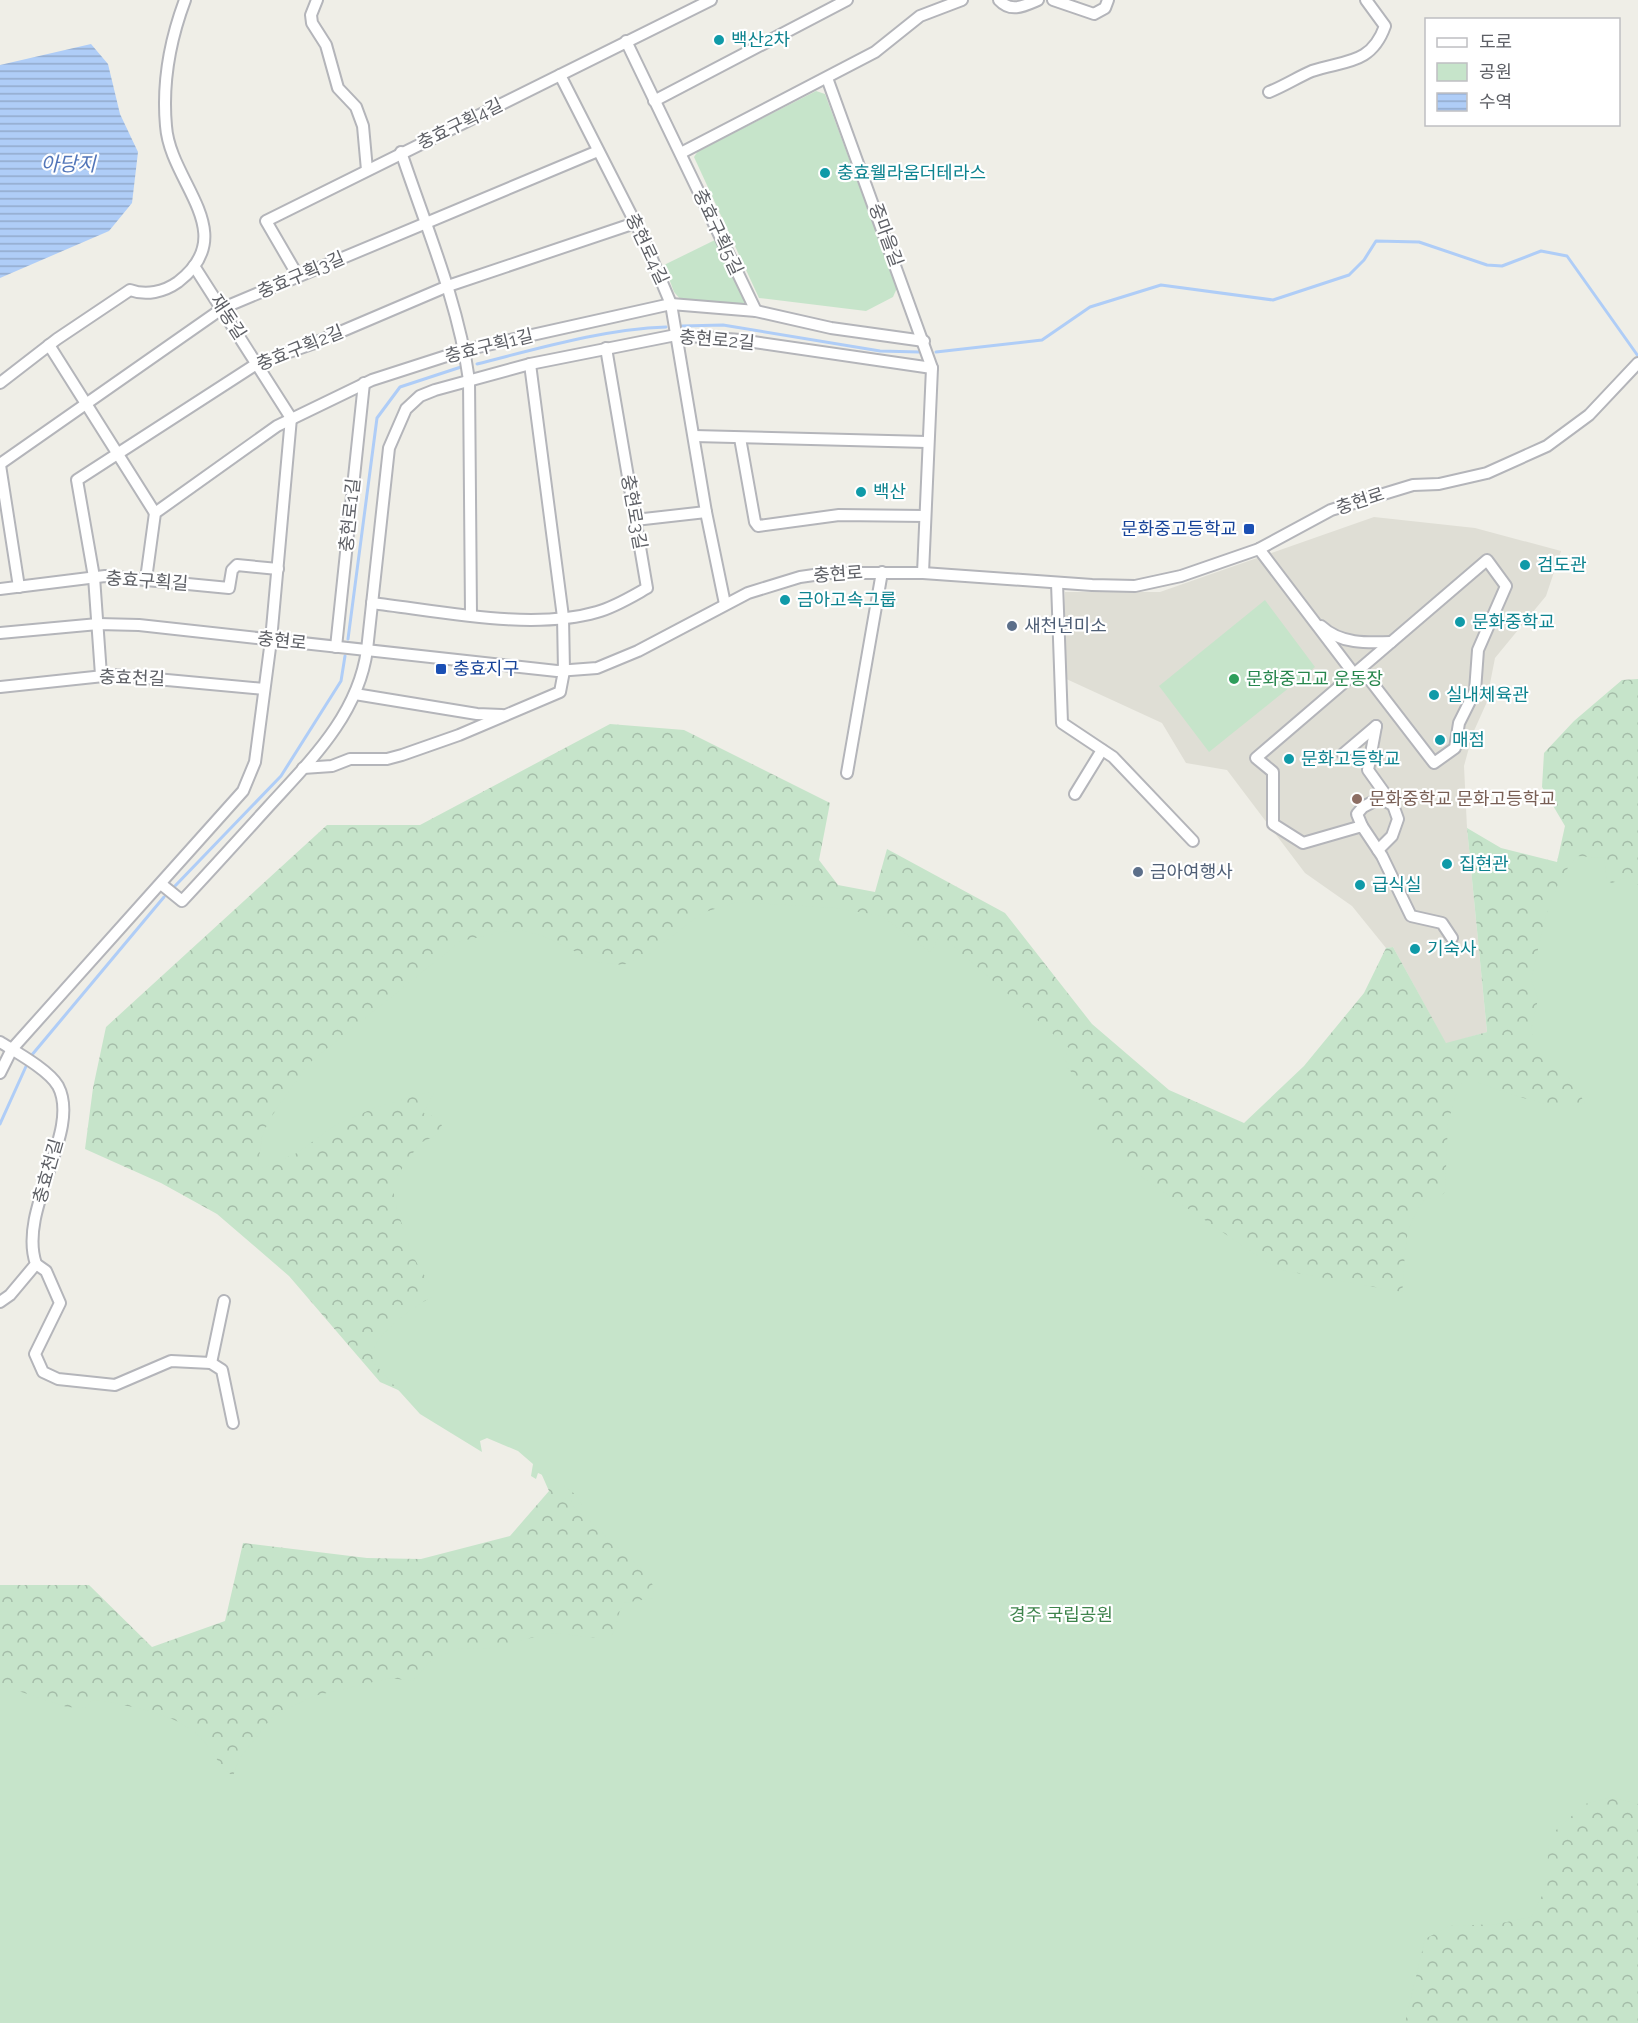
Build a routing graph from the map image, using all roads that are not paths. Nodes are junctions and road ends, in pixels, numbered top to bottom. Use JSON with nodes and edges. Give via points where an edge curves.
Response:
{"nodes":[{"id":1,"x":185,"y":0,"type":"edge"},
{"id":2,"x":317,"y":0,"type":"edge"},
{"id":3,"x":711,"y":0,"type":"edge"},
{"id":4,"x":847,"y":0,"type":"edge"},
{"id":5,"x":962,"y":0,"type":"edge"},
{"id":6,"x":999,"y":0,"type":"edge"},
{"id":7,"x":1053,"y":0,"type":"edge"},
{"id":8,"x":1108,"y":0,"type":"edge"},
{"id":9,"x":1366,"y":0,"type":"edge"},
{"id":10,"x":1035,"y":1,"type":"edge"},
{"id":11,"x":626,"y":41,"type":"junction"},
{"id":12,"x":560,"y":75,"type":"junction"},
{"id":13,"x":827,"y":78,"type":"junction"},
{"id":14,"x":1269,"y":92,"type":"dead end"},
{"id":15,"x":654,"y":101,"type":"junction"},
{"id":16,"x":598,"y":151,"type":"junction"},
{"id":17,"x":401,"y":152,"type":"junction"},
{"id":18,"x":681,"y":153,"type":"junction"},
{"id":19,"x":367,"y":170,"type":"junction"},
{"id":20,"x":635,"y":223,"type":"junction"},
{"id":21,"x":425,"y":224,"type":"junction"},
{"id":22,"x":194,"y":266,"type":"junction"},
{"id":23,"x":298,"y":276,"type":"junction"},
{"id":24,"x":448,"y":286,"type":"junction"},
{"id":25,"x":671,"y":304,"type":"junction"},
{"id":26,"x":223,"y":308,"type":"junction"},
{"id":27,"x":756,"y":311,"type":"junction"},
{"id":28,"x":675,"y":335,"type":"junction"},
{"id":29,"x":924,"y":341,"type":"junction"},
{"id":30,"x":49,"y":345,"type":"junction"},
{"id":31,"x":606,"y":348,"type":"junction"},
{"id":32,"x":465,"y":350,"type":"junction"},
{"id":33,"x":258,"y":363,"type":"junction"},
{"id":34,"x":1638,"y":363,"type":"edge"},
{"id":35,"x":530,"y":364,"type":"junction"},
{"id":36,"x":932,"y":368,"type":"junction"},
{"id":37,"x":469,"y":380,"type":"junction"},
{"id":38,"x":0,"y":383,"type":"edge"},
{"id":39,"x":364,"y":383,"type":"junction"},
{"id":40,"x":86,"y":404,"type":"junction"},
{"id":41,"x":291,"y":418,"type":"junction"},
{"id":42,"x":694,"y":436,"type":"junction"},
{"id":43,"x":740,"y":438,"type":"junction"},
{"id":44,"x":927,"y":442,"type":"junction"},
{"id":45,"x":117,"y":453,"type":"junction"},
{"id":46,"x":0,"y":464,"type":"edge"},
{"id":47,"x":706,"y":512,"type":"junction"},
{"id":48,"x":155,"y":513,"type":"junction"},
{"id":49,"x":925,"y":516,"type":"junction"},
{"id":50,"x":635,"y":520,"type":"junction"},
{"id":51,"x":1259,"y":549,"type":"junction"},
{"id":52,"x":278,"y":569,"type":"junction"},
{"id":53,"x":882,"y":572,"type":"junction"},
{"id":54,"x":923,"y":573,"type":"junction"},
{"id":55,"x":94,"y":577,"type":"junction"},
{"id":56,"x":146,"y":579,"type":"junction"},
{"id":57,"x":1057,"y":583,"type":"junction"},
{"id":58,"x":20,"y":586,"type":"junction"},
{"id":59,"x":0,"y":589,"type":"edge"},
{"id":60,"x":372,"y":603,"type":"junction"},
{"id":61,"x":725,"y":604,"type":"junction"},
{"id":62,"x":471,"y":614,"type":"junction"},
{"id":63,"x":1309,"y":614,"type":"junction"},
{"id":64,"x":563,"y":617,"type":"junction"},
{"id":65,"x":98,"y":624,"type":"junction"},
{"id":66,"x":0,"y":633,"type":"edge"},
{"id":67,"x":271,"y":640,"type":"junction"},
{"id":68,"x":1392,"y":642,"type":"junction"},
{"id":69,"x":336,"y":646,"type":"junction"},
{"id":70,"x":367,"y":650,"type":"junction"},
{"id":71,"x":564,"y":671,"type":"junction"},
{"id":72,"x":1353,"y":674,"type":"junction"},
{"id":73,"x":101,"y":675,"type":"junction"},
{"id":74,"x":0,"y":687,"type":"edge"},
{"id":75,"x":264,"y":689,"type":"junction"},
{"id":76,"x":355,"y":694,"type":"junction"},
{"id":77,"x":508,"y":714,"type":"junction"},
{"id":78,"x":1102,"y":750,"type":"junction"},
{"id":79,"x":1342,"y":754,"type":"dead end"},
{"id":80,"x":303,"y":768,"type":"junction"},
{"id":81,"x":847,"y":773,"type":"dead end"},
{"id":82,"x":1075,"y":794,"type":"dead end"},
{"id":83,"x":1393,"y":805,"type":"junction"},
{"id":84,"x":1362,"y":826,"type":"junction"},
{"id":85,"x":1193,"y":841,"type":"dead end"},
{"id":86,"x":1378,"y":850,"type":"junction"},
{"id":87,"x":160,"y":884,"type":"junction"},
{"id":88,"x":1452,"y":938,"type":"dead end"},
{"id":89,"x":0,"y":1042,"type":"edge"},
{"id":90,"x":12,"y":1049,"type":"junction"},
{"id":91,"x":0,"y":1073,"type":"edge"},
{"id":92,"x":36,"y":1264,"type":"junction"},
{"id":93,"x":224,"y":1301,"type":"dead end"},
{"id":94,"x":0,"y":1302,"type":"edge"},
{"id":95,"x":211,"y":1363,"type":"junction"},
{"id":96,"x":233,"y":1423,"type":"dead end"}],
"edges":[{"from":1,"to":22,"type":"street","via":[[168,53],[165,123],[170,152],[204,221],[206,240]]},
{"from":2,"to":19,"type":"street","via":[[312,23],[326,45],[338,88],[356,107],[363,126]]},
{"from":3,"to":11,"type":"street","name":"충효구획4길"},
{"from":4,"to":15,"type":"street"},
{"from":5,"to":13,"type":"street","via":[[920,16],[875,52]]},
{"from":6,"to":10,"type":"street","via":[[1017,8]]},
{"from":7,"to":8,"type":"street","via":[[1094,14],[1105,8]]},
{"from":9,"to":14,"type":"street","via":[[1385,26],[1373,48],[1362,58],[1312,71]]},
{"from":11,"to":12,"type":"street","name":"충효구획4길"},
{"from":11,"to":15,"type":"street","name":"충효구획5길"},
{"from":12,"to":16,"type":"street","name":"충현로4길"},
{"from":12,"to":17,"type":"street","name":"충효구획4길"},
{"from":13,"to":18,"type":"street"},
{"from":13,"to":29,"type":"street","name":"중마을길"},
{"from":15,"to":18,"type":"street","name":"충효구획5길"},
{"from":16,"to":20,"type":"street","name":"충현로4길"},
{"from":16,"to":21,"type":"street","name":"충효구획3길"},
{"from":17,"to":19,"type":"street","name":"충효구획4길"},
{"from":17,"to":21,"type":"street"},
{"from":18,"to":27,"type":"street","name":"충효구획5길"},
{"from":19,"to":23,"type":"street","name":"충효구획4길","via":[[266,221]]},
{"from":20,"to":24,"type":"street","name":"충효구획2길"},
{"from":20,"to":25,"type":"street","name":"충현로4길"},
{"from":21,"to":23,"type":"street","name":"충효구획3길"},
{"from":21,"to":24,"type":"street"},
{"from":22,"to":26,"type":"street","name":"재동길"},
{"from":22,"to":30,"type":"street","via":[[167,288],[149,294],[130,290]]},
{"from":23,"to":26,"type":"street","name":"충효구획3길"},
{"from":24,"to":32,"type":"street"},
{"from":24,"to":33,"type":"street","name":"충효구획2길"},
{"from":25,"to":27,"type":"street","name":"충효구획1길"},
{"from":25,"to":28,"type":"street","name":"충현로4길"},
{"from":25,"to":32,"type":"street","name":"충효구획1길"},
{"from":26,"to":33,"type":"street","name":"재동길"},
{"from":26,"to":40,"type":"street","name":"충효구획3길"},
{"from":27,"to":29,"type":"street","name":"충효구획1길","via":[[831,328]]},
{"from":28,"to":31,"type":"street","name":"충현로2길"},
{"from":28,"to":36,"type":"street","name":"충현로2길","via":[[740,340]]},
{"from":28,"to":42,"type":"street","name":"충현로4길"},
{"from":29,"to":36,"type":"street","name":"중마을길"},
{"from":30,"to":38,"type":"street"},
{"from":30,"to":40,"type":"street"},
{"from":31,"to":35,"type":"street","name":"충현로2길"},
{"from":31,"to":50,"type":"street","name":"충현로3길"},
{"from":32,"to":37,"type":"street"},
{"from":32,"to":39,"type":"street","name":"충효구획1길"},
{"from":33,"to":41,"type":"street","name":"재동길"},
{"from":33,"to":45,"type":"street","name":"충효구획2길"},
{"from":34,"to":51,"type":"street","name":"충현로","via":[[1589,415],[1547,446],[1487,473],[1439,484],[1413,485],[1331,510]]},
{"from":35,"to":37,"type":"street","name":"충현로2길"},
{"from":35,"to":64,"type":"street"},
{"from":36,"to":44,"type":"street","name":"중마을길"},
{"from":37,"to":60,"type":"street","name":"충현로2길","via":[[420,396],[406,409],[394,434],[386,467]]},
{"from":37,"to":62,"type":"street"},
{"from":39,"to":41,"type":"street","name":"충효구획1길"},
{"from":39,"to":69,"type":"street","name":"충현로1길"},
{"from":40,"to":45,"type":"street"},
{"from":40,"to":46,"type":"street","name":"충효구획3길"},
{"from":41,"to":48,"type":"street","name":"충효구획1길"},
{"from":41,"to":52,"type":"street"},
{"from":42,"to":43,"type":"street"},
{"from":42,"to":47,"type":"street","name":"충현로4길"},
{"from":43,"to":44,"type":"street"},
{"from":43,"to":49,"type":"street","via":[[758,526],[839,515]]},
{"from":44,"to":49,"type":"street","name":"중마을길"},
{"from":45,"to":48,"type":"street"},
{"from":45,"to":55,"type":"street","name":"충효구획2길","via":[[77,480]]},
{"from":46,"to":58,"type":"street","name":"충효구획3길"},
{"from":47,"to":50,"type":"street"},
{"from":47,"to":61,"type":"street","name":"충현로4길"},
{"from":48,"to":56,"type":"street"},
{"from":49,"to":54,"type":"street","name":"중마을길"},
{"from":50,"to":64,"type":"street","name":"충현로3길","via":[[647,588],[598,612]]},
{"from":51,"to":57,"type":"street","name":"충현로","via":[[1181,576],[1135,586]]},
{"from":51,"to":63,"type":"street"},
{"from":52,"to":56,"type":"street","name":"충효구획길","via":[[237,565],[232,570],[229,588]]},
{"from":52,"to":67,"type":"street"},
{"from":53,"to":54,"type":"street","name":"충현로"},
{"from":53,"to":61,"type":"street","name":"충현로","via":[[800,577]]},
{"from":53,"to":81,"type":"street","name":"충현로"},
{"from":54,"to":57,"type":"street","name":"충현로"},
{"from":55,"to":56,"type":"street","name":"충효구획길"},
{"from":55,"to":58,"type":"street","name":"충효구획길"},
{"from":55,"to":65,"type":"street"},
{"from":57,"to":78,"type":"street","via":[[1062,723]]},
{"from":58,"to":59,"type":"street","name":"충효구획길"},
{"from":60,"to":62,"type":"street","name":"충현로3길"},
{"from":60,"to":70,"type":"street","name":"충현로2길"},
{"from":61,"to":71,"type":"street","name":"충현로","via":[[616,661],[597,668]]},
{"from":62,"to":64,"type":"street","name":"충현로3길","via":[[537,620]]},
{"from":63,"to":68,"type":"street","via":[[1327,631],[1359,644]]},
{"from":63,"to":72,"type":"street"},
{"from":64,"to":71,"type":"street"},
{"from":65,"to":66,"type":"street","name":"충현로"},
{"from":65,"to":67,"type":"street","name":"충현로"},
{"from":65,"to":73,"type":"street"},
{"from":67,"to":69,"type":"street","name":"충현로"},
{"from":67,"to":75,"type":"street"},
{"from":68,"to":72,"type":"street"},
{"from":68,"to":72,"type":"street","via":[[1487,560],[1506,586],[1478,650],[1476,691],[1459,723],[1455,748],[1434,764],[1370,680]]},
{"from":69,"to":70,"type":"street","name":"충현로"},
{"from":70,"to":71,"type":"street","name":"충현로"},
{"from":70,"to":76,"type":"street","name":"충현로2길"},
{"from":71,"to":77,"type":"street","via":[[560,692]]},
{"from":72,"to":84,"type":"street","via":[[1256,758],[1273,772],[1273,824],[1303,843]]},
{"from":73,"to":74,"type":"street","name":"충효천길"},
{"from":73,"to":75,"type":"street","name":"충효천길","via":[[137,675]]},
{"from":75,"to":87,"type":"street","via":[[249,780]]},
{"from":76,"to":77,"type":"street","via":[[477,714]]},
{"from":76,"to":80,"type":"street","name":"충현로2길","via":[[333,732]]},
{"from":77,"to":80,"type":"street","via":[[387,759],[350,759],[332,766]]},
{"from":78,"to":82,"type":"street"},
{"from":78,"to":85,"type":"street"},
{"from":79,"to":83,"type":"street","via":[[1376,726],[1368,770]]},
{"from":80,"to":87,"type":"street","via":[[182,902]]},
{"from":83,"to":84,"type":"street","via":[[1380,798],[1371,801],[1357,814]]},
{"from":83,"to":86,"type":"street","via":[[1398,819],[1392,836]]},
{"from":84,"to":86,"type":"street"},
{"from":86,"to":88,"type":"street","via":[[1411,915],[1442,923]]},
{"from":87,"to":90,"type":"street"},
{"from":89,"to":90,"type":"street","name":"충효천길"},
{"from":90,"to":91,"type":"street"},
{"from":90,"to":92,"type":"street","name":"충효천길","via":[[57,1084],[64,1101],[32,1239]]},
{"from":92,"to":94,"type":"street"},
{"from":92,"to":95,"type":"street","via":[[46,1271],[60,1303],[35,1354],[43,1372],[58,1379],[115,1385],[171,1361]]},
{"from":93,"to":95,"type":"street"},
{"from":95,"to":96,"type":"street","via":[[222,1370]]}]}
